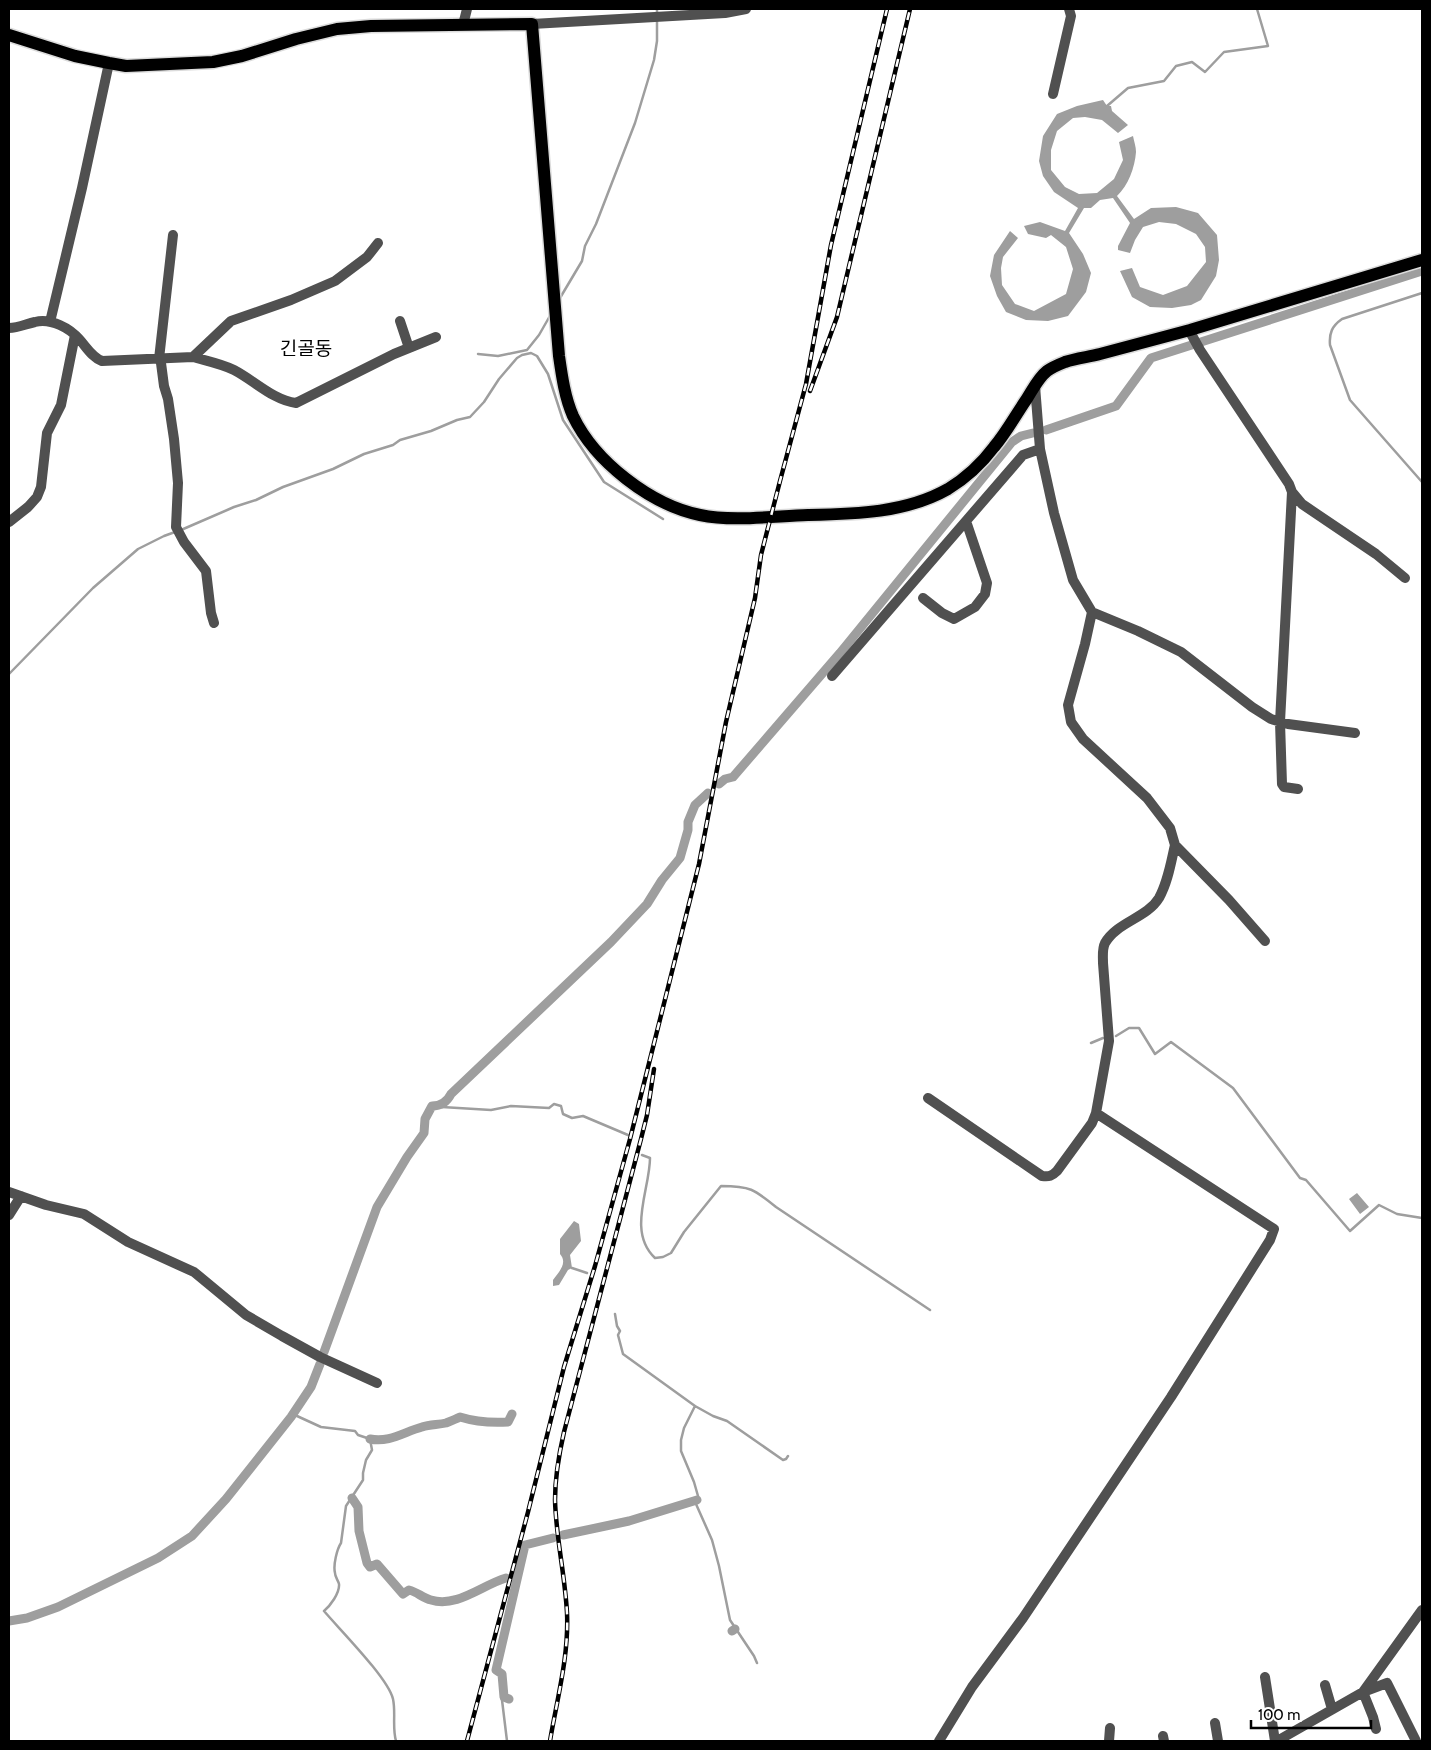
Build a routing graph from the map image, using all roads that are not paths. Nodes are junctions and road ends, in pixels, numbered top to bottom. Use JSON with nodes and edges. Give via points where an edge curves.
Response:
{"nodes":[{"id":1,"x":467,"y":9,"type":"edge"},
{"id":2,"x":746,"y":9,"type":"edge"},
{"id":3,"x":1069,"y":9,"type":"edge"},
{"id":4,"x":532,"y":24,"type":"junction"},
{"id":5,"x":463,"y":25,"type":"junction"},
{"id":6,"x":9,"y":35,"type":"edge"},
{"id":7,"x":109,"y":64,"type":"junction"},
{"id":8,"x":1053,"y":94,"type":"dead end"},
{"id":9,"x":173,"y":235,"type":"dead end"},
{"id":10,"x":378,"y":243,"type":"dead end"},
{"id":11,"x":1422,"y":260,"type":"edge"},
{"id":12,"x":400,"y":321,"type":"dead end"},
{"id":13,"x":50,"y":322,"type":"junction"},
{"id":14,"x":9,"y":328,"type":"edge"},
{"id":15,"x":1189,"y":330,"type":"junction"},
{"id":16,"x":75,"y":335,"type":"junction"},
{"id":17,"x":436,"y":337,"type":"dead end"},
{"id":18,"x":409,"y":348,"type":"junction"},
{"id":19,"x":193,"y":357,"type":"junction"},
{"id":20,"x":159,"y":359,"type":"junction"},
{"id":21,"x":1035,"y":386,"type":"junction"},
{"id":22,"x":1040,"y":449,"type":"junction"},
{"id":23,"x":1292,"y":492,"type":"junction"},
{"id":24,"x":966,"y":521,"type":"junction"},
{"id":25,"x":9,"y":522,"type":"edge"},
{"id":26,"x":1405,"y":578,"type":"dead end"},
{"id":27,"x":923,"y":598,"type":"dead end"},
{"id":28,"x":1092,"y":612,"type":"junction"},
{"id":29,"x":214,"y":624,"type":"dead end"},
{"id":30,"x":832,"y":676,"type":"dead end"},
{"id":31,"x":1280,"y":722,"type":"junction"},
{"id":32,"x":1355,"y":733,"type":"dead end"},
{"id":33,"x":1298,"y":789,"type":"dead end"},
{"id":34,"x":1175,"y":845,"type":"junction"},
{"id":35,"x":1265,"y":942,"type":"dead end"},
{"id":36,"x":928,"y":1098,"type":"dead end"},
{"id":37,"x":1096,"y":1113,"type":"junction"},
{"id":38,"x":9,"y":1192,"type":"edge"},
{"id":39,"x":21,"y":1196,"type":"junction"},
{"id":40,"x":9,"y":1215,"type":"edge"},
{"id":41,"x":377,"y":1383,"type":"dead end"},
{"id":42,"x":1422,"y":1610,"type":"edge"},
{"id":43,"x":1265,"y":1677,"type":"dead end"},
{"id":44,"x":1325,"y":1686,"type":"dead end"},
{"id":45,"x":1363,"y":1692,"type":"junction"},
{"id":46,"x":1332,"y":1710,"type":"junction"},
{"id":47,"x":1215,"y":1723,"type":"dead end"},
{"id":48,"x":1110,"y":1728,"type":"dead end"},
{"id":49,"x":1376,"y":1729,"type":"dead end"},
{"id":50,"x":939,"y":1741,"type":"edge"},
{"id":51,"x":1109,"y":1741,"type":"edge"},
{"id":52,"x":1218,"y":1741,"type":"edge"},
{"id":53,"x":1276,"y":1741,"type":"edge"},
{"id":54,"x":1416,"y":1741,"type":"edge"}],
"edges":[{"from":1,"to":5,"type":"street"},
{"from":2,"to":4,"type":"street","via":[[725,13]]},
{"from":3,"to":8,"type":"street","via":[[1071,16]]},
{"from":4,"to":5,"type":"main road"},
{"from":4,"to":21,"type":"main road","via":[[562,378],[578,426],[596,450],[630,481],[659,501],[701,515],[844,514],[901,507],[947,490],[978,465],[994,448]]},
{"from":5,"to":7,"type":"main road","via":[[337,29],[213,62]]},
{"from":6,"to":7,"type":"main road"},
{"from":7,"to":13,"type":"street"},
{"from":9,"to":20,"type":"street"},
{"from":10,"to":19,"type":"street","via":[[367,257],[335,281],[231,321]]},
{"from":11,"to":15,"type":"main road"},
{"from":12,"to":18,"type":"street"},
{"from":13,"to":14,"type":"street"},
{"from":13,"to":16,"type":"street"},
{"from":15,"to":21,"type":"main road","via":[[1065,362],[1046,371]]},
{"from":15,"to":23,"type":"street"},
{"from":16,"to":20,"type":"street","via":[[97,359]]},
{"from":16,"to":25,"type":"street","via":[[61,405],[47,433],[38,496]]},
{"from":17,"to":18,"type":"street"},
{"from":18,"to":19,"type":"street","via":[[296,403],[272,394],[234,370]]},
{"from":19,"to":20,"type":"street"},
{"from":20,"to":29,"type":"street","via":[[174,439],[178,483],[176,527],[206,571]]},
{"from":21,"to":22,"type":"street"},
{"from":22,"to":24,"type":"street","via":[[1023,455]]},
{"from":22,"to":28,"type":"street","via":[[1073,580]]},
{"from":23,"to":26,"type":"street","via":[[1302,504],[1376,554]]},
{"from":23,"to":31,"type":"street"},
{"from":24,"to":27,"type":"street","via":[[987,583],[985,594],[975,607],[954,619]]},
{"from":24,"to":30,"type":"street"},
{"from":28,"to":31,"type":"street","via":[[1181,652],[1252,707]]},
{"from":28,"to":34,"type":"street","via":[[1068,705],[1071,722],[1083,739],[1147,798],[1170,828]]},
{"from":31,"to":32,"type":"street"},
{"from":31,"to":33,"type":"street","via":[[1282,784]]},
{"from":34,"to":35,"type":"street"},
{"from":34,"to":37,"type":"street","via":[[1159,898],[1148,910],[1119,929],[1103,951],[1109,1041]]},
{"from":36,"to":37,"type":"street","via":[[1031,1170],[1048,1177],[1057,1171]]},
{"from":37,"to":50,"type":"street","via":[[1274,1229],[1171,1397],[1023,1618],[972,1687]]},
{"from":38,"to":39,"type":"street"},
{"from":39,"to":40,"type":"street"},
{"from":39,"to":41,"type":"street","via":[[84,1214],[128,1242],[194,1272],[260,1324]]},
{"from":42,"to":45,"type":"street"},
{"from":43,"to":53,"type":"street"},
{"from":44,"to":46,"type":"street"},
{"from":45,"to":46,"type":"street"},
{"from":45,"to":49,"type":"street"},
{"from":45,"to":54,"type":"street","via":[[1387,1683]]},
{"from":46,"to":53,"type":"street"},
{"from":47,"to":52,"type":"street"},
{"from":48,"to":51,"type":"street"}]}
